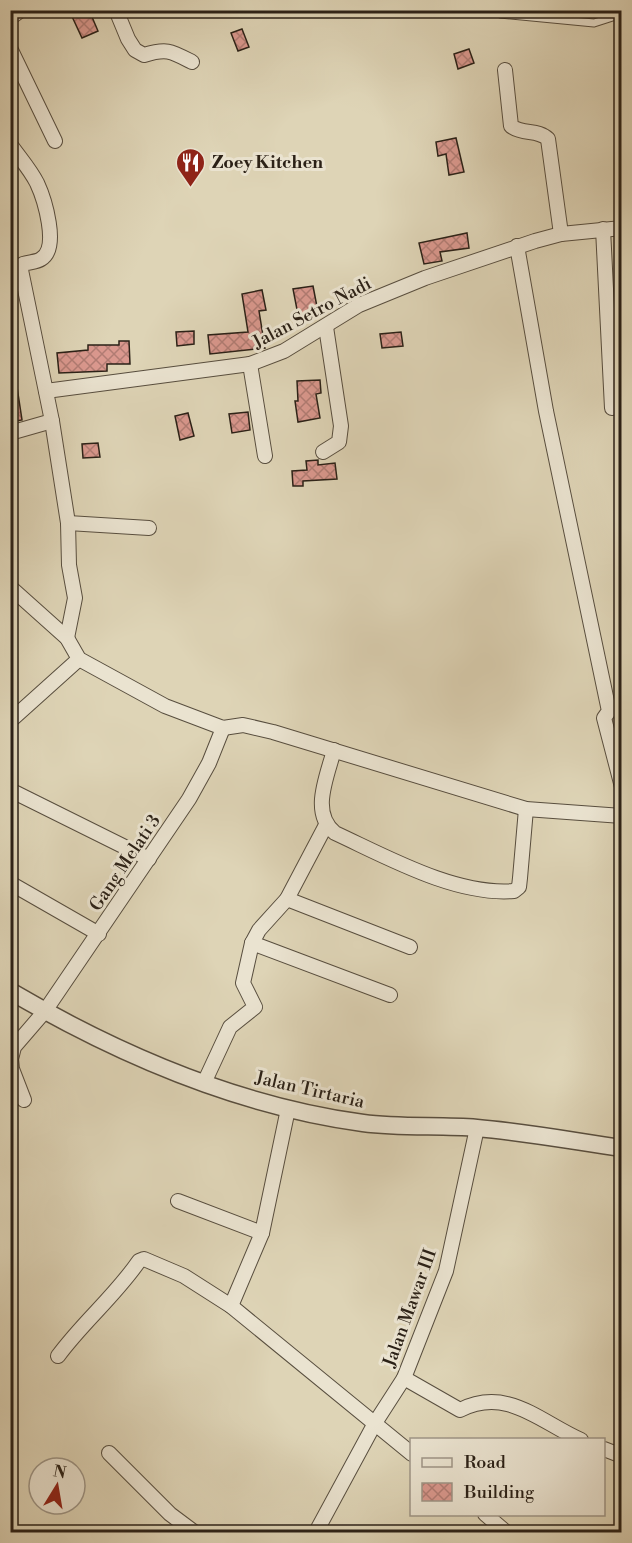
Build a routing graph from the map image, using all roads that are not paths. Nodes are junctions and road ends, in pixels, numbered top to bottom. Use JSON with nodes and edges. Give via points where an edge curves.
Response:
{"nodes":[{"id":1,"x":21,"y":10,"type":"edge"},
{"id":2,"x":116,"y":10,"type":"edge"},
{"id":3,"x":500,"y":14,"type":"dead end"},
{"id":4,"x":621,"y":14,"type":"edge"},
{"id":5,"x":10,"y":18,"type":"edge"},
{"id":6,"x":10,"y":48,"type":"edge"},
{"id":7,"x":192,"y":62,"type":"dead end"},
{"id":8,"x":505,"y":70,"type":"dead end"},
{"id":9,"x":55,"y":141,"type":"dead end"},
{"id":10,"x":10,"y":144,"type":"edge"},
{"id":11,"x":621,"y":228,"type":"edge"},
{"id":12,"x":603,"y":229,"type":"junction"},
{"id":13,"x":561,"y":234,"type":"junction"},
{"id":14,"x":517,"y":246,"type":"junction"},
{"id":15,"x":326,"y":327,"type":"junction"},
{"id":16,"x":250,"y":364,"type":"junction"},
{"id":17,"x":46,"y":391,"type":"junction"},
{"id":18,"x":612,"y":408,"type":"dead end"},
{"id":19,"x":52,"y":421,"type":"junction"},
{"id":20,"x":10,"y":433,"type":"edge"},
{"id":21,"x":322,"y":452,"type":"dead end"},
{"id":22,"x":265,"y":456,"type":"dead end"},
{"id":23,"x":68,"y":523,"type":"junction"},
{"id":24,"x":149,"y":528,"type":"dead end"},
{"id":25,"x":10,"y":587,"type":"edge"},
{"id":26,"x":68,"y":638,"type":"junction"},
{"id":27,"x":79,"y":659,"type":"junction"},
{"id":28,"x":615,"y":708,"type":"edge"},
{"id":29,"x":10,"y":721,"type":"edge"},
{"id":30,"x":223,"y":728,"type":"junction"},
{"id":31,"x":334,"y":750,"type":"junction"},
{"id":32,"x":621,"y":787,"type":"edge"},
{"id":33,"x":10,"y":790,"type":"edge"},
{"id":34,"x":526,"y":808,"type":"junction"},
{"id":35,"x":621,"y":816,"type":"edge"},
{"id":36,"x":326,"y":825,"type":"junction"},
{"id":37,"x":149,"y":859,"type":"junction"},
{"id":38,"x":10,"y":883,"type":"edge"},
{"id":39,"x":286,"y":899,"type":"junction"},
{"id":40,"x":99,"y":934,"type":"junction"},
{"id":41,"x":252,"y":943,"type":"junction"},
{"id":42,"x":410,"y":947,"type":"dead end"},
{"id":43,"x":10,"y":991,"type":"edge"},
{"id":44,"x":390,"y":995,"type":"dead end"},
{"id":45,"x":45,"y":1011,"type":"junction"},
{"id":46,"x":204,"y":1083,"type":"junction"},
{"id":47,"x":24,"y":1100,"type":"dead end"},
{"id":48,"x":288,"y":1109,"type":"junction"},
{"id":49,"x":477,"y":1128,"type":"junction"},
{"id":50,"x":621,"y":1148,"type":"edge"},
{"id":51,"x":178,"y":1200,"type":"dead end"},
{"id":52,"x":262,"y":1233,"type":"junction"},
{"id":53,"x":231,"y":1306,"type":"junction"},
{"id":54,"x":58,"y":1356,"type":"dead end"},
{"id":55,"x":404,"y":1378,"type":"junction"},
{"id":56,"x":375,"y":1423,"type":"junction"},
{"id":57,"x":577,"y":1438,"type":"edge"},
{"id":58,"x":605,"y":1450,"type":"edge"},
{"id":59,"x":109,"y":1453,"type":"dead end"},
{"id":60,"x":410,"y":1453,"type":"edge"},
{"id":61,"x":621,"y":1456,"type":"edge"},
{"id":62,"x":485,"y":1516,"type":"edge"},
{"id":63,"x":194,"y":1533,"type":"edge"},
{"id":64,"x":316,"y":1533,"type":"edge"},
{"id":65,"x":506,"y":1533,"type":"edge"}],
"edges":[{"from":1,"to":5,"type":"street"},
{"from":2,"to":7,"type":"street","via":[[135,51],[144,55],[164,49]]},
{"from":3,"to":4,"type":"lane","via":[[594,22]]},
{"from":6,"to":9,"type":"street"},
{"from":8,"to":13,"type":"street","via":[[511,126],[519,132],[542,133],[548,139]]},
{"from":10,"to":17,"type":"street","via":[[37,184],[49,217],[47,254],[23,264],[21,270]]},
{"from":11,"to":12,"type":"street","name":"Jalan Setro Nadi"},
{"from":12,"to":13,"type":"street","name":"Jalan Setro Nadi"},
{"from":12,"to":18,"type":"street"},
{"from":13,"to":14,"type":"street","name":"Jalan Setro Nadi"},
{"from":14,"to":15,"type":"street","name":"Jalan Setro Nadi","via":[[359,305]]},
{"from":14,"to":28,"type":"street","via":[[546,411]]},
{"from":15,"to":16,"type":"street","name":"Jalan Setro Nadi","via":[[284,351]]},
{"from":15,"to":21,"type":"street","via":[[341,426],[339,442]]},
{"from":16,"to":17,"type":"street","name":"Jalan Setro Nadi"},
{"from":16,"to":22,"type":"street"},
{"from":17,"to":19,"type":"street"},
{"from":19,"to":20,"type":"street"},
{"from":19,"to":23,"type":"street"},
{"from":23,"to":24,"type":"street"},
{"from":23,"to":26,"type":"street","via":[[75,598]]},
{"from":25,"to":26,"type":"street"},
{"from":26,"to":27,"type":"street"},
{"from":27,"to":29,"type":"street"},
{"from":27,"to":30,"type":"street","via":[[165,706]]},
{"from":28,"to":32,"type":"street","via":[[604,718]]},
{"from":30,"to":31,"type":"street","via":[[243,725]]},
{"from":30,"to":37,"type":"street","name":"Gang Melati 3","via":[[209,764]]},
{"from":31,"to":34,"type":"street"},
{"from":31,"to":36,"type":"street","via":[[322,801]]},
{"from":33,"to":37,"type":"street"},
{"from":34,"to":35,"type":"street"},
{"from":34,"to":36,"type":"street","via":[[519,887],[508,892],[486,891],[437,878],[335,833]]},
{"from":36,"to":39,"type":"street"},
{"from":37,"to":40,"type":"street","name":"Gang Melati 3"},
{"from":38,"to":40,"type":"street"},
{"from":39,"to":41,"type":"street"},
{"from":39,"to":42,"type":"street"},
{"from":40,"to":45,"type":"street","name":"Gang Melati 3"},
{"from":41,"to":44,"type":"street"},
{"from":41,"to":46,"type":"street","via":[[243,983],[255,1007],[230,1027]]},
{"from":43,"to":45,"type":"street","name":"Jalan Tirtaria"},
{"from":45,"to":46,"type":"street","name":"Jalan Tirtaria","via":[[171,1073]]},
{"from":45,"to":47,"type":"street","name":"Gang Melati 3","via":[[14,1047],[11,1059]]},
{"from":46,"to":48,"type":"street","name":"Jalan Tirtaria"},
{"from":48,"to":49,"type":"street","name":"Jalan Tirtaria","via":[[364,1124]]},
{"from":48,"to":52,"type":"street"},
{"from":49,"to":50,"type":"street","name":"Jalan Tirtaria"},
{"from":49,"to":55,"type":"street","name":"Jalan Mawar III","via":[[446,1270]]},
{"from":51,"to":52,"type":"street"},
{"from":52,"to":53,"type":"street"},
{"from":53,"to":54,"type":"street","via":[[184,1276],[144,1259]]},
{"from":53,"to":56,"type":"street"},
{"from":55,"to":56,"type":"street","name":"Jalan Mawar III"},
{"from":55,"to":57,"type":"street","via":[[460,1410],[473,1403],[520,1406]]},
{"from":56,"to":60,"type":"street"},
{"from":56,"to":64,"type":"street","name":"Jalan Mawar III"},
{"from":58,"to":61,"type":"street"},
{"from":59,"to":63,"type":"street"},
{"from":62,"to":65,"type":"street"}]}
